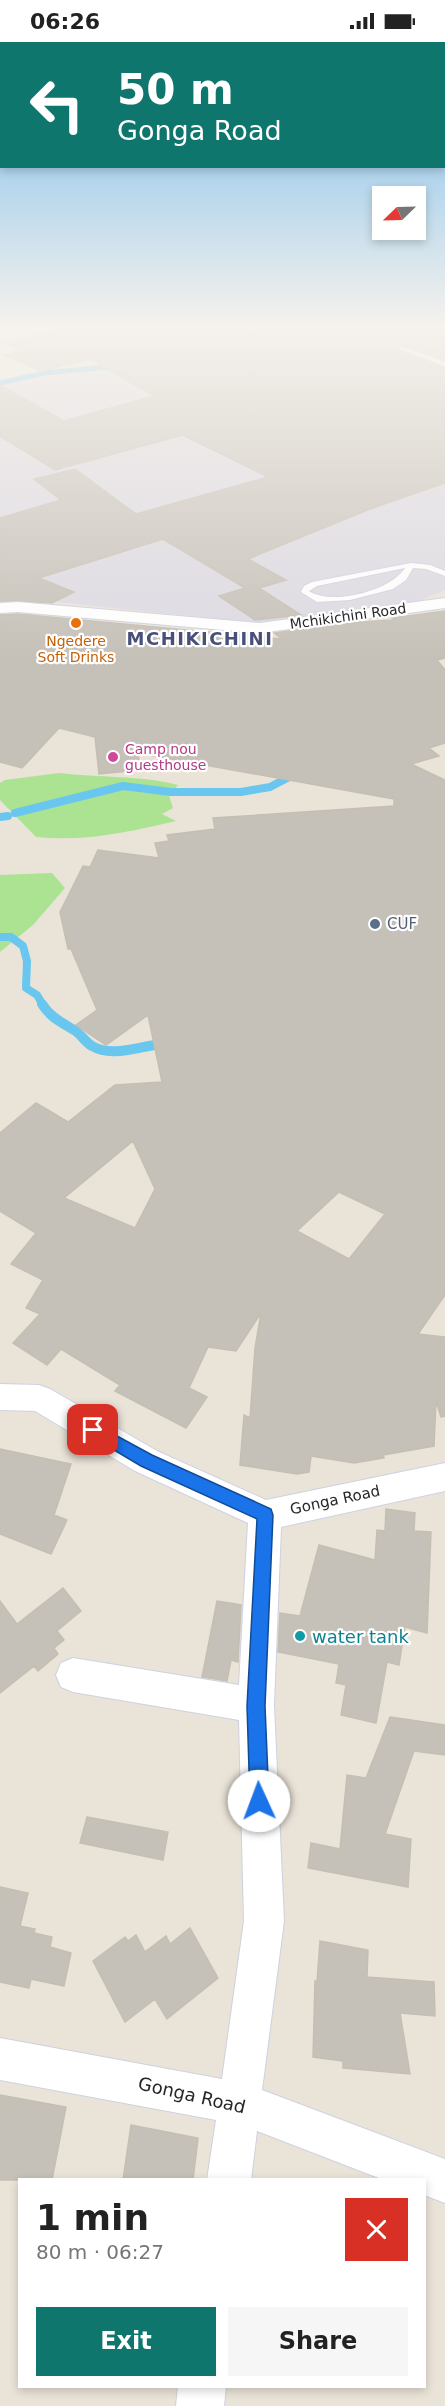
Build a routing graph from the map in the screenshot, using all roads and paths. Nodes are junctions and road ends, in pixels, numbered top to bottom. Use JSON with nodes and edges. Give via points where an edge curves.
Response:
{"nodes":[{"id":1,"x":411,"y":566,"type":"junction"},
{"id":2,"x":445,"y":574,"type":"edge"},
{"id":3,"x":445,"y":603,"type":"edge"},
{"id":4,"x":0,"y":608,"type":"edge"},
{"id":5,"x":0,"y":1397,"type":"edge"},
{"id":6,"x":445,"y":1477,"type":"edge"},
{"id":7,"x":265,"y":1515,"type":"junction"},
{"id":8,"x":73,"y":1675,"type":"dead end"},
{"id":9,"x":256,"y":1706,"type":"junction"},
{"id":10,"x":0,"y":2059,"type":"edge"},
{"id":11,"x":239,"y":2103,"type":"junction"},
{"id":12,"x":229,"y":2178,"type":"edge"},
{"id":13,"x":445,"y":2181,"type":"edge"},
{"id":14,"x":202,"y":2388,"type":"edge"},
{"id":15,"x":200,"y":2406,"type":"edge"}],
"edges":[{"from":1,"to":1,"type":"lane","via":[[315,584],[305,592],[317,600],[350,598],[398,583]]},
{"from":1,"to":2,"type":"lane"},
{"from":3,"to":4,"type":"street","name":"Mchikichini Road","via":[[261,628]]},
{"from":5,"to":7,"type":"street","via":[[39,1398],[146,1461]]},
{"from":6,"to":7,"type":"street","name":"Gonga Road"},
{"from":7,"to":9,"type":"street"},
{"from":8,"to":9,"type":"street"},
{"from":9,"to":11,"type":"street","via":[[264,1921]]},
{"from":10,"to":11,"type":"street","name":"Gonga Road"},
{"from":11,"to":12,"type":"street"},
{"from":11,"to":13,"type":"street","name":"Gonga Road"},
{"from":14,"to":15,"type":"street"}]}
